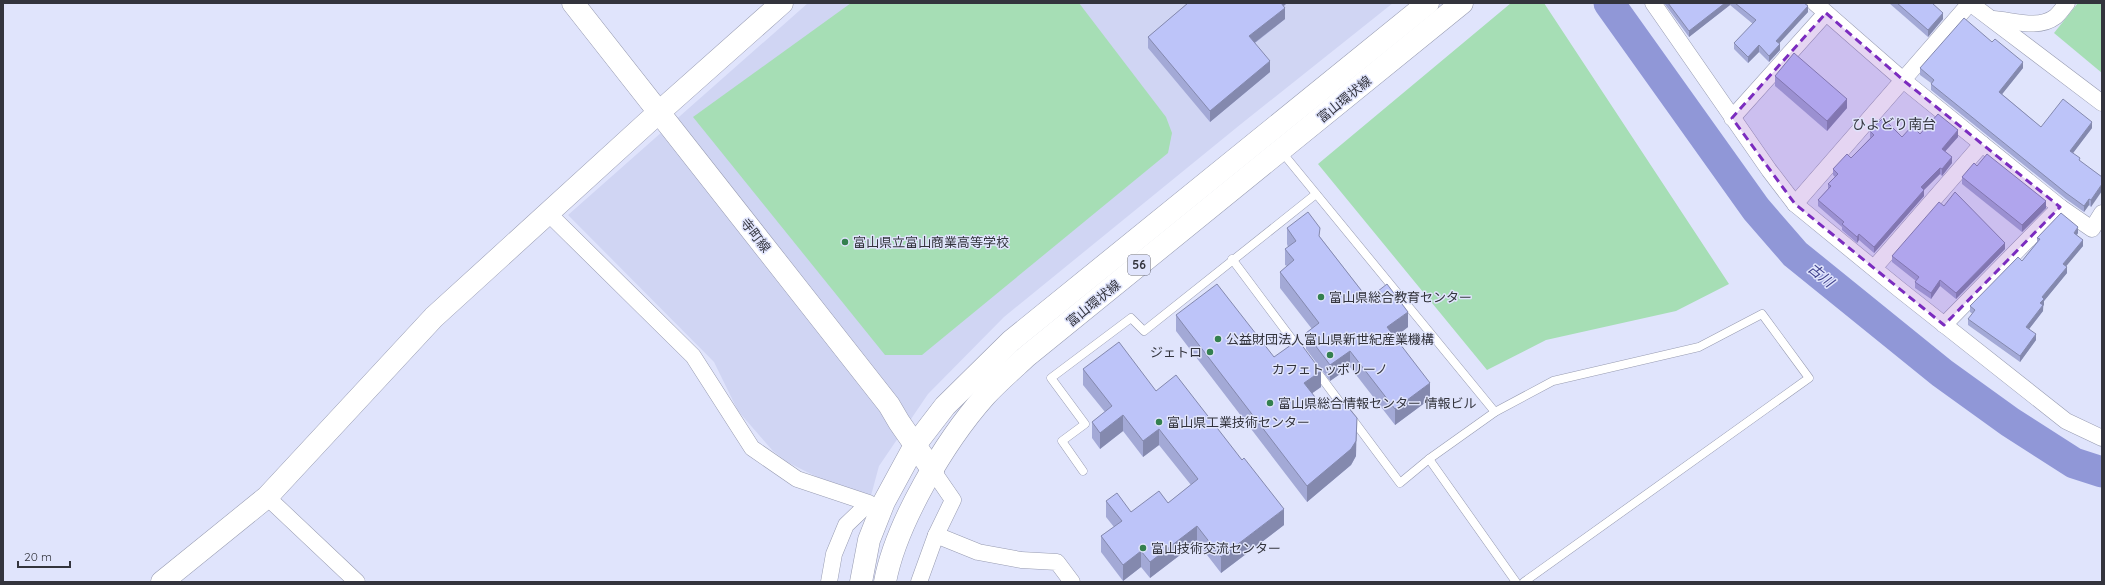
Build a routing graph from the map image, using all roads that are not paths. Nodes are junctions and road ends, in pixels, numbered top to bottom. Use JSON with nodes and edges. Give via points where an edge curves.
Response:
{"nodes":[{"id":1,"x":573,"y":3,"type":"edge"},
{"id":2,"x":782,"y":3,"type":"edge"},
{"id":3,"x":1428,"y":3,"type":"edge"},
{"id":4,"x":1462,"y":3,"type":"edge"},
{"id":5,"x":1653,"y":3,"type":"edge"},
{"id":6,"x":1970,"y":3,"type":"edge"},
{"id":7,"x":2067,"y":3,"type":"edge"},
{"id":8,"x":1821,"y":8,"type":"edge"},
{"id":9,"x":1993,"y":19,"type":"junction"},
{"id":10,"x":1903,"y":80,"type":"junction"},
{"id":11,"x":2102,"y":103,"type":"edge"},
{"id":12,"x":659,"y":111,"type":"junction"},
{"id":13,"x":1732,"y":118,"type":"junction"},
{"id":14,"x":1982,"y":144,"type":"junction"},
{"id":15,"x":1280,"y":150,"type":"junction"},
{"id":16,"x":1316,"y":194,"type":"junction"},
{"id":17,"x":1796,"y":204,"type":"junction"},
{"id":18,"x":2060,"y":207,"type":"junction"},
{"id":19,"x":548,"y":213,"type":"junction"},
{"id":20,"x":2102,"y":213,"type":"edge"},
{"id":21,"x":1232,"y":259,"type":"junction"},
{"id":22,"x":1874,"y":268,"type":"junction"},
{"id":23,"x":1944,"y":325,"type":"junction"},
{"id":24,"x":1495,"y":412,"type":"junction"},
{"id":25,"x":2102,"y":438,"type":"edge"},
{"id":26,"x":914,"y":445,"type":"junction"},
{"id":27,"x":1428,"y":459,"type":"junction"},
{"id":28,"x":933,"y":470,"type":"junction"},
{"id":29,"x":1084,"y":471,"type":"dead end"},
{"id":30,"x":267,"y":497,"type":"junction"},
{"id":31,"x":936,"y":535,"type":"junction"},
{"id":32,"x":162,"y":582,"type":"edge"},
{"id":33,"x":358,"y":582,"type":"edge"},
{"id":34,"x":829,"y":582,"type":"edge"},
{"id":35,"x":861,"y":582,"type":"edge"},
{"id":36,"x":885,"y":582,"type":"edge"},
{"id":37,"x":919,"y":582,"type":"edge"},
{"id":38,"x":1072,"y":582,"type":"edge"},
{"id":39,"x":1516,"y":582,"type":"edge"},
{"id":40,"x":1524,"y":582,"type":"edge"}],
"edges":[{"from":1,"to":12,"type":"main road","name":"寺町線"},
{"from":2,"to":12,"type":"main road"},
{"from":3,"to":26,"type":"main road","name":"富山環状線","number":"56","via":[[1010,341],[945,406]]},
{"from":4,"to":15,"type":"main road","name":"富山環状線","number":"56"},
{"from":5,"to":13,"type":"street"},
{"from":6,"to":9,"type":"street"},
{"from":6,"to":10,"type":"street"},
{"from":7,"to":9,"type":"street","via":[[2055,17],[2045,22],[2030,24]]},
{"from":8,"to":10,"type":"street"},
{"from":8,"to":13,"type":"street"},
{"from":9,"to":11,"type":"street"},
{"from":10,"to":14,"type":"street"},
{"from":10,"to":17,"type":"street"},
{"from":12,"to":19,"type":"main road"},
{"from":12,"to":26,"type":"main road","name":"寺町線","via":[[889,405]]},
{"from":13,"to":17,"type":"street","via":[[1768,170]]},
{"from":14,"to":18,"type":"street"},
{"from":14,"to":22,"type":"street"},
{"from":15,"to":16,"type":"lane"},
{"from":15,"to":28,"type":"main road","name":"富山環状線","number":"56","via":[[1027,356],[985,396]]},
{"from":16,"to":21,"type":"lane"},
{"from":16,"to":24,"type":"lane"},
{"from":17,"to":22,"type":"street"},
{"from":18,"to":20,"type":"street","via":[[2092,229]]},
{"from":18,"to":23,"type":"street"},
{"from":19,"to":30,"type":"main road","via":[[434,317]]},
{"from":19,"to":34,"type":"street","via":[[693,356],[752,448],[797,480],[869,503],[846,525],[834,554]]},
{"from":21,"to":27,"type":"lane","via":[[1400,483]]},
{"from":21,"to":29,"type":"lane","via":[[1144,331],[1131,318],[1051,378],[1085,424],[1062,440]]},
{"from":22,"to":23,"type":"street"},
{"from":23,"to":25,"type":"street","via":[[2066,421]]},
{"from":24,"to":27,"type":"lane"},
{"from":24,"to":40,"type":"lane","via":[[1553,381],[1699,347],[1762,314],[1809,378]]},
{"from":26,"to":28,"type":"main road","name":"寺町線"},
{"from":26,"to":35,"type":"main road","name":"富山環状線","number":"56","via":[[869,540]]},
{"from":27,"to":39,"type":"lane"},
{"from":28,"to":31,"type":"street","via":[[953,500]]},
{"from":28,"to":36,"type":"main road","name":"富山環状線","number":"56","via":[[907,517]]},
{"from":30,"to":32,"type":"main road"},
{"from":30,"to":33,"type":"street"},
{"from":31,"to":37,"type":"street"},
{"from":31,"to":38,"type":"street","via":[[978,552],[1021,560],[1057,562]]}]}
